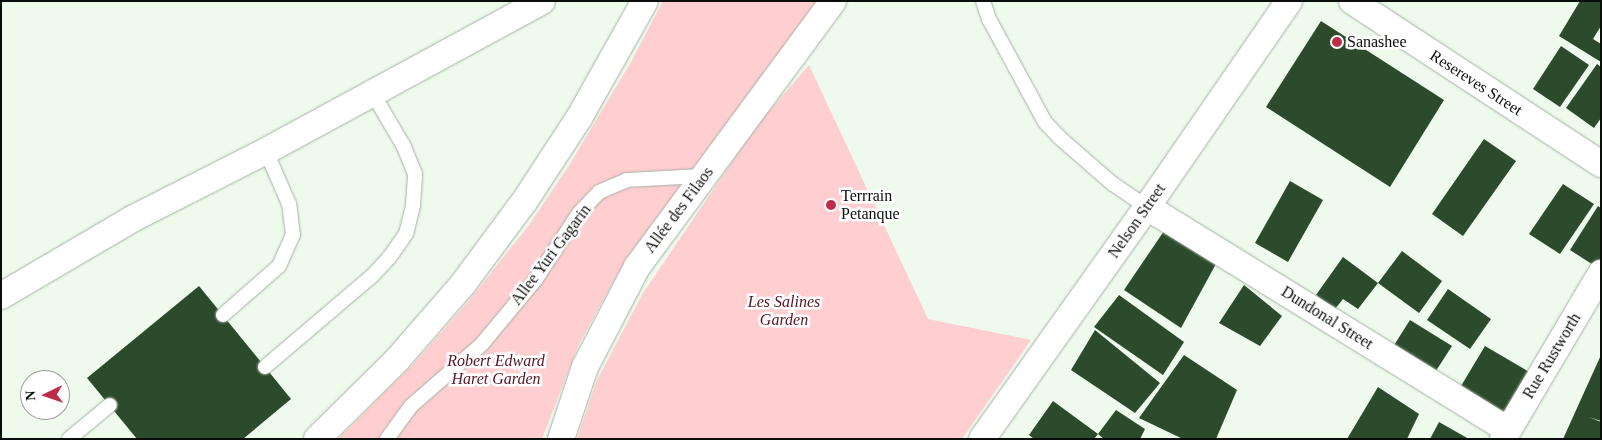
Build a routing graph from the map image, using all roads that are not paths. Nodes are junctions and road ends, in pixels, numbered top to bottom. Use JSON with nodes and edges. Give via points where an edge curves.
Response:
{"nodes":[{"id":1,"x":542,"y":1,"type":"edge"},
{"id":2,"x":645,"y":1,"type":"edge"},
{"id":3,"x":833,"y":1,"type":"edge"},
{"id":4,"x":983,"y":1,"type":"edge"},
{"id":5,"x":1289,"y":1,"type":"edge"},
{"id":6,"x":1352,"y":1,"type":"edge"},
{"id":7,"x":373,"y":94,"type":"junction"},
{"id":8,"x":266,"y":151,"type":"junction"},
{"id":9,"x":1601,"y":164,"type":"edge"},
{"id":10,"x":704,"y":176,"type":"junction"},
{"id":11,"x":1147,"y":207,"type":"junction"},
{"id":12,"x":1601,"y":274,"type":"edge"},
{"id":13,"x":1,"y":296,"type":"edge"},
{"id":14,"x":223,"y":315,"type":"dead end"},
{"id":15,"x":265,"y":367,"type":"dead end"},
{"id":16,"x":110,"y":406,"type":"dead end"},
{"id":17,"x":1506,"y":434,"type":"edge"},
{"id":18,"x":987,"y":437,"type":"edge"},
{"id":19,"x":69,"y":439,"type":"edge"},
{"id":20,"x":318,"y":439,"type":"edge"},
{"id":21,"x":387,"y":439,"type":"edge"},
{"id":22,"x":560,"y":439,"type":"edge"}],
"edges":[{"from":1,"to":7,"type":"street"},
{"from":2,"to":20,"type":"street","via":[[579,118],[524,202],[468,277],[397,360]]},
{"from":3,"to":10,"type":"street","name":"Allée des Filaos"},
{"from":4,"to":11,"type":"lane","via":[[989,19],[1045,122],[1113,184]]},
{"from":5,"to":11,"type":"street","name":"Nelson Street"},
{"from":6,"to":9,"type":"street","name":"Resereves Street"},
{"from":7,"to":8,"type":"street"},
{"from":7,"to":15,"type":"lane","via":[[415,174],[413,205],[406,234],[372,276]]},
{"from":8,"to":13,"type":"street","via":[[132,220]]},
{"from":8,"to":14,"type":"lane","via":[[289,204],[293,235],[278,266]]},
{"from":10,"to":21,"type":"lane","name":"Allee Yuri Gagarin","via":[[626,180],[599,192],[580,212],[536,279],[482,344],[411,406]]},
{"from":10,"to":22,"type":"street","name":"Allée des Filaos","via":[[637,267],[585,367]]},
{"from":11,"to":17,"type":"street","name":"Dundonal Street"},
{"from":11,"to":18,"type":"street","name":"Nelson Street"},
{"from":12,"to":17,"type":"street","name":"Rue Rustworth"},
{"from":16,"to":19,"type":"lane"}]}
